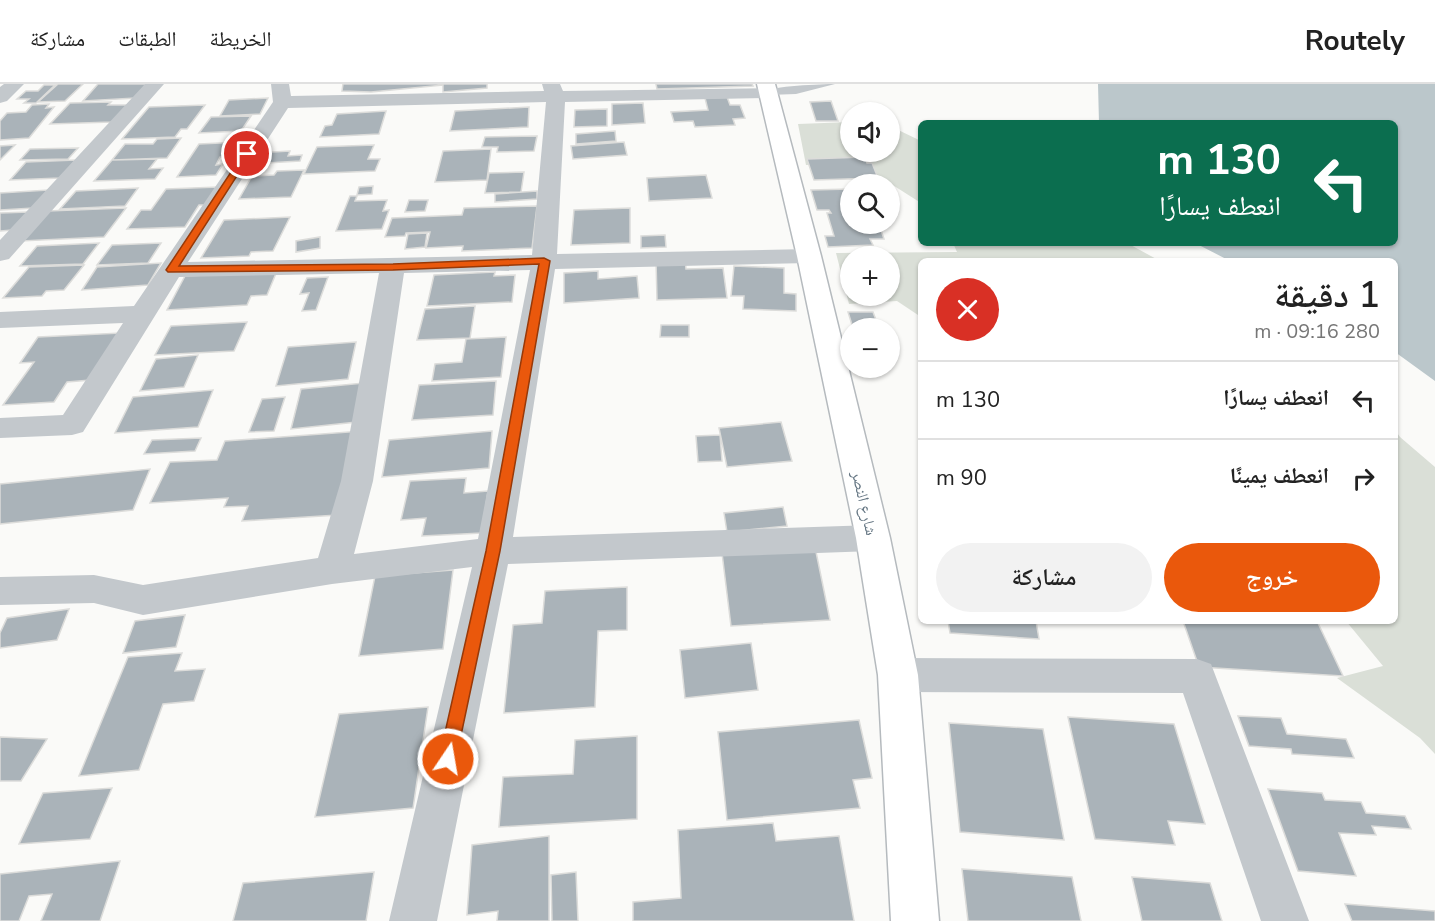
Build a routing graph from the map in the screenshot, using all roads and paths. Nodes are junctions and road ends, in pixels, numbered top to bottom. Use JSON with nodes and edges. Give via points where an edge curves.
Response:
{"nodes":[{"id":1,"x":15,"y":84,"type":"edge"},
{"id":2,"x":155,"y":84,"type":"edge"},
{"id":3,"x":830,"y":84,"type":"edge"},
{"id":4,"x":807,"y":85,"type":"edge"},
{"id":5,"x":767,"y":88,"type":"edge"},
{"id":6,"x":553,"y":90,"type":"edge"},
{"id":7,"x":281,"y":93,"type":"edge"},
{"id":8,"x":0,"y":97,"type":"edge"},
{"id":9,"x":0,"y":254,"type":"edge"},
{"id":10,"x":808,"y":256,"type":"junction"},
{"id":11,"x":544,"y":261,"type":"junction"},
{"id":12,"x":393,"y":267,"type":"junction"},
{"id":13,"x":172,"y":270,"type":"junction"},
{"id":14,"x":142,"y":314,"type":"junction"},
{"id":15,"x":0,"y":320,"type":"edge"},
{"id":16,"x":0,"y":428,"type":"edge"},
{"id":17,"x":873,"y":538,"type":"junction"},
{"id":18,"x":493,"y":551,"type":"junction"},
{"id":19,"x":332,"y":570,"type":"junction"},
{"id":20,"x":0,"y":591,"type":"edge"},
{"id":21,"x":898,"y":675,"type":"junction"},
{"id":22,"x":412,"y":921,"type":"edge"},
{"id":23,"x":915,"y":921,"type":"edge"},
{"id":24,"x":1285,"y":921,"type":"edge"}],
"edges":[{"from":1,"to":8,"type":"street"},
{"from":2,"to":9,"type":"street"},
{"from":3,"to":4,"type":"lane"},
{"from":4,"to":5,"type":"lane","via":[[796,92]]},
{"from":5,"to":6,"type":"street"},
{"from":5,"to":10,"type":"main road","name":"شارع النصر"},
{"from":6,"to":7,"type":"street"},
{"from":6,"to":11,"type":"street"},
{"from":7,"to":13,"type":"street"},
{"from":10,"to":11,"type":"street"},
{"from":10,"to":17,"type":"main road","name":"شارع النصر"},
{"from":11,"to":12,"type":"street"},
{"from":11,"to":18,"type":"street"},
{"from":12,"to":13,"type":"street"},
{"from":12,"to":19,"type":"street","via":[[357,481]]},
{"from":13,"to":14,"type":"street"},
{"from":14,"to":15,"type":"street"},
{"from":14,"to":16,"type":"street","via":[[72,425]]},
{"from":17,"to":18,"type":"street"},
{"from":17,"to":21,"type":"main road","name":"شارع النصر"},
{"from":18,"to":19,"type":"street"},
{"from":18,"to":22,"type":"street"},
{"from":19,"to":20,"type":"street","via":[[143,600],[94,589]]},
{"from":21,"to":23,"type":"main road","name":"شارع النصر"},
{"from":21,"to":24,"type":"street","via":[[1197,676]]}]}
